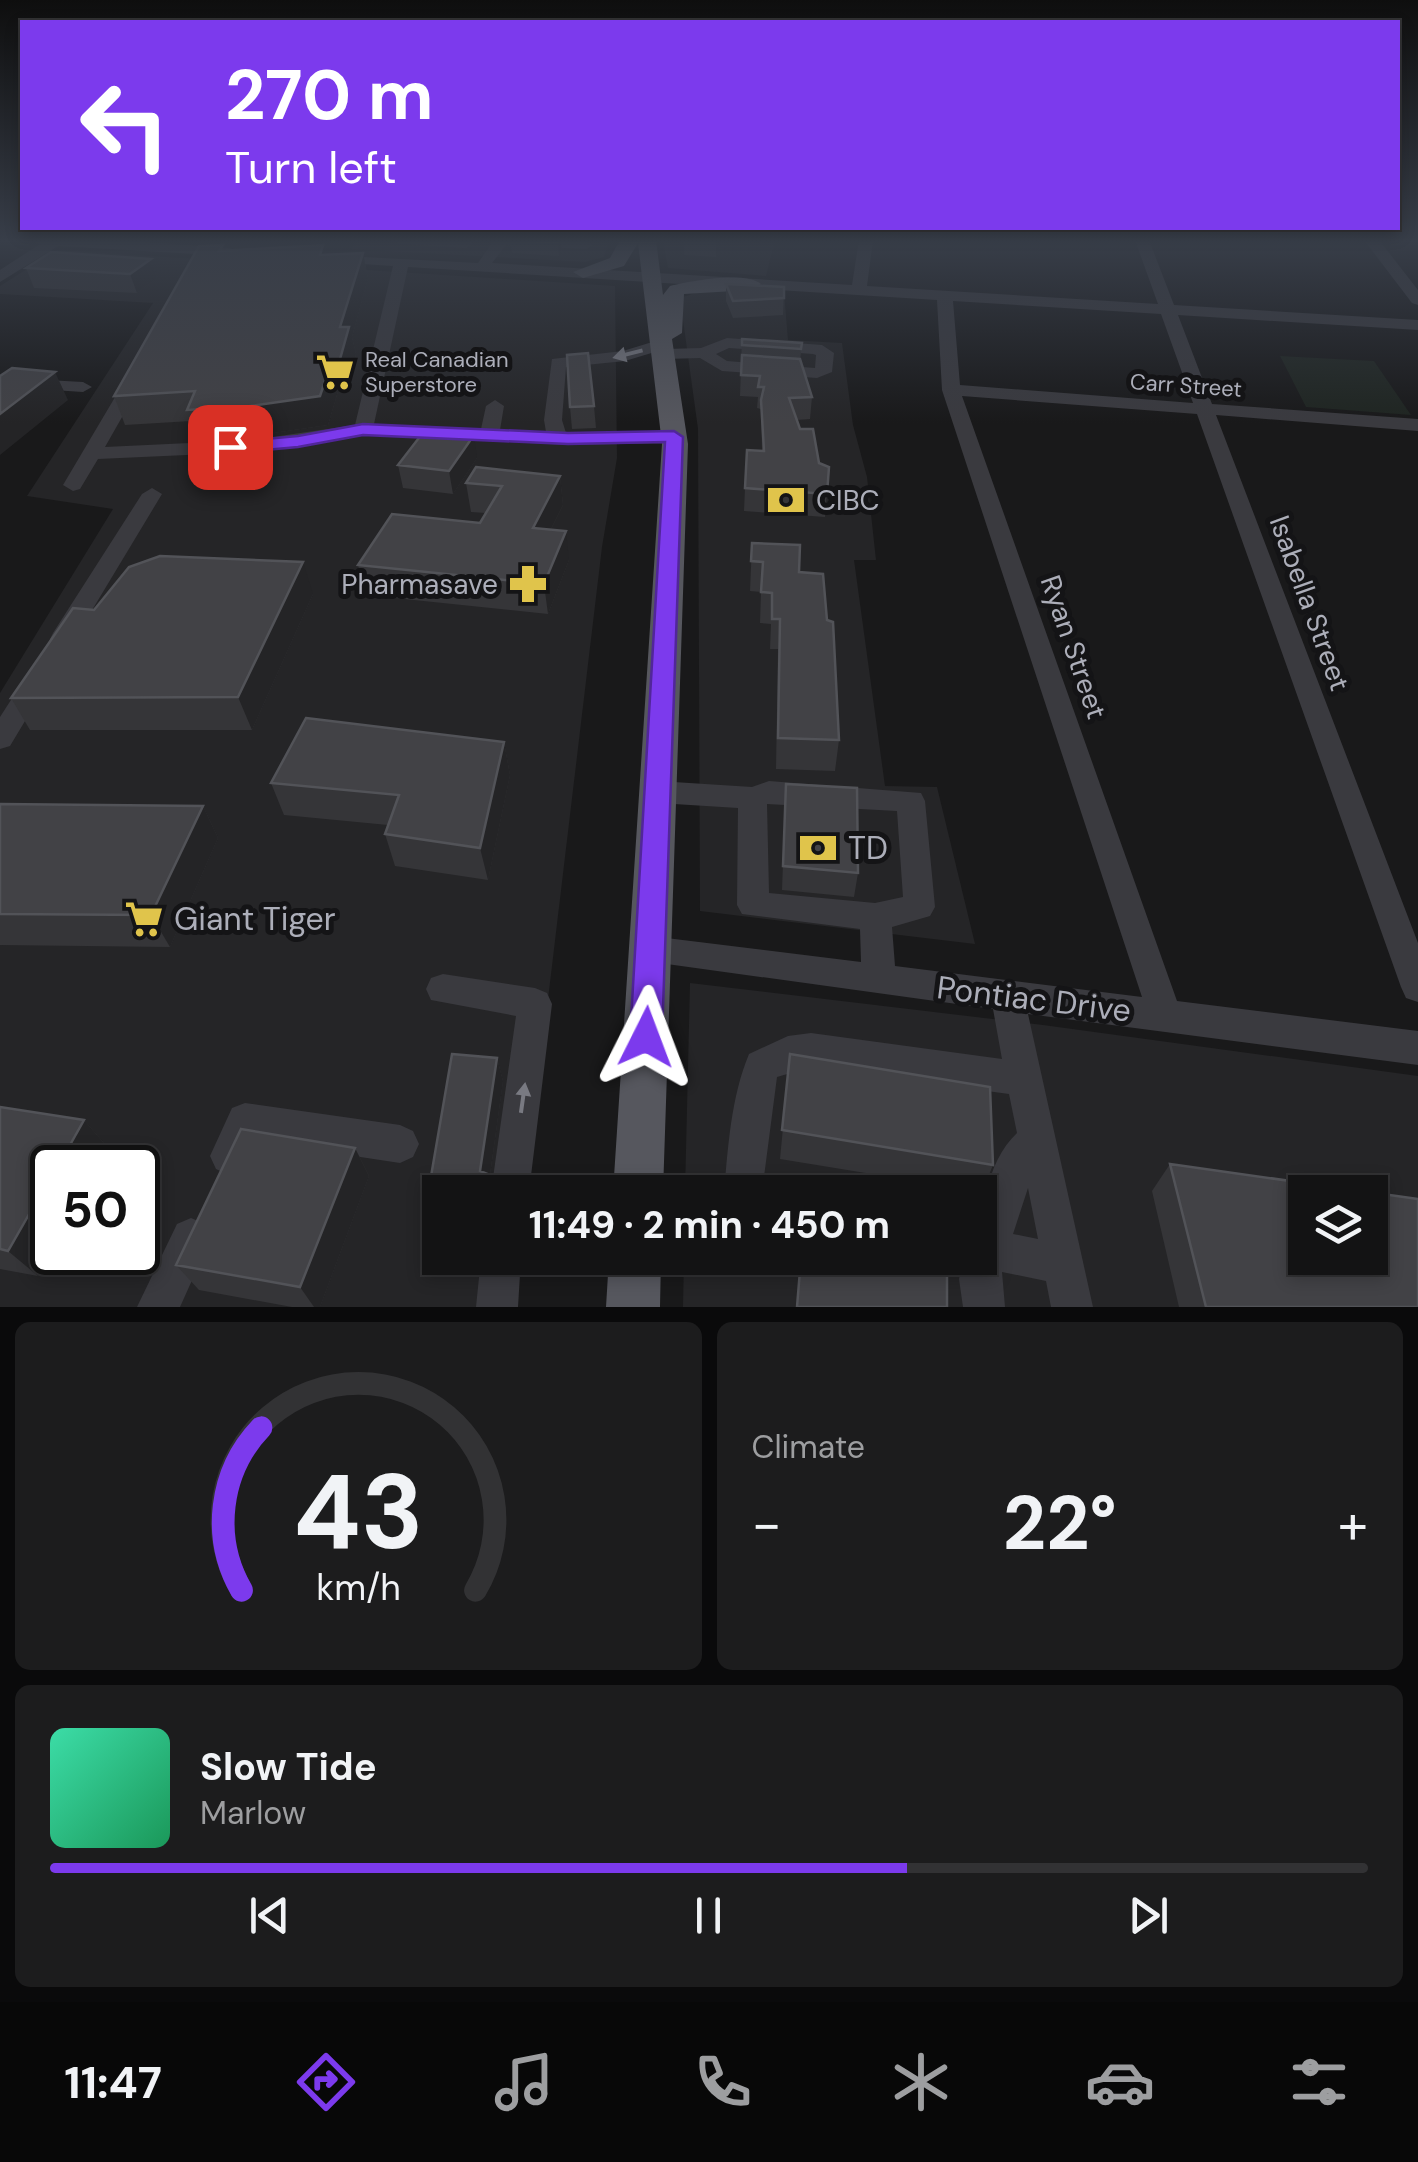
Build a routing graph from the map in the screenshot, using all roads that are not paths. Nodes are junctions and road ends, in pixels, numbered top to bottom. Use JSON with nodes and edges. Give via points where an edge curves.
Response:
{"nodes":[{"id":1,"x":393,"y":301,"type":"edge"},
{"id":2,"x":654,"y":301,"type":"edge"},
{"id":3,"x":671,"y":301,"type":"edge"},
{"id":4,"x":944,"y":301,"type":"edge"},
{"id":5,"x":1024,"y":301,"type":"edge"},
{"id":6,"x":1165,"y":301,"type":"edge"},
{"id":7,"x":1168,"y":310,"type":"junction"},
{"id":8,"x":1418,"y":325,"type":"edge"},
{"id":9,"x":664,"y":350,"type":"junction"},
{"id":10,"x":704,"y":353,"type":"junction"},
{"id":11,"x":139,"y":371,"type":"edge"},
{"id":12,"x":9,"y":385,"type":"edge"},
{"id":13,"x":83,"y":388,"type":"dead end"},
{"id":14,"x":951,"y":390,"type":"junction"},
{"id":15,"x":495,"y":406,"type":"dead end"},
{"id":16,"x":1203,"y":408,"type":"junction"},
{"id":17,"x":1418,"y":424,"type":"edge"},
{"id":18,"x":363,"y":430,"type":"junction"},
{"id":19,"x":490,"y":434,"type":"junction"},
{"id":20,"x":674,"y":437,"type":"junction"},
{"id":21,"x":557,"y":438,"type":"junction"},
{"id":22,"x":94,"y":452,"type":"junction"},
{"id":23,"x":73,"y":485,"type":"dead end"},
{"id":24,"x":152,"y":494,"type":"dead end"},
{"id":25,"x":0,"y":739,"type":"edge"},
{"id":26,"x":658,"y":792,"type":"junction"},
{"id":27,"x":753,"y":798,"type":"junction"},
{"id":28,"x":875,"y":916,"type":"junction"},
{"id":29,"x":650,"y":950,"type":"junction"},
{"id":30,"x":879,"y":979,"type":"junction"},
{"id":31,"x":1418,"y":987,"type":"edge"},
{"id":32,"x":442,"y":989,"type":"dead end"},
{"id":33,"x":1006,"y":996,"type":"junction"},
{"id":34,"x":1165,"y":1016,"type":"junction"},
{"id":35,"x":1418,"y":1048,"type":"edge"},
{"id":36,"x":1024,"y":1079,"type":"junction"},
{"id":37,"x":1037,"y":1140,"type":"junction"},
{"id":38,"x":400,"y":1144,"type":"dead end"},
{"id":39,"x":512,"y":1175,"type":"edge"},
{"id":40,"x":648,"y":1175,"type":"edge"},
{"id":41,"x":744,"y":1175,"type":"edge"},
{"id":42,"x":997,"y":1215,"type":"edge"},
{"id":43,"x":997,"y":1252,"type":"edge"},
{"id":44,"x":1062,"y":1264,"type":"junction"},
{"id":45,"x":634,"y":1275,"type":"edge"},
{"id":46,"x":981,"y":1275,"type":"edge"},
{"id":47,"x":158,"y":1307,"type":"edge"},
{"id":48,"x":633,"y":1307,"type":"edge"},
{"id":49,"x":984,"y":1307,"type":"edge"},
{"id":50,"x":1072,"y":1307,"type":"edge"}],
"edges":[{"from":1,"to":18,"type":"street"},
{"from":2,"to":9,"type":"main road"},
{"from":3,"to":9,"type":"main road","via":[[672,331]]},
{"from":4,"to":14,"type":"street","name":"Ryan Street"},
{"from":5,"to":7,"type":"street"},
{"from":6,"to":7,"type":"street","name":"Isabella Street"},
{"from":7,"to":8,"type":"street"},
{"from":7,"to":16,"type":"street","name":"Isabella Street"},
{"from":9,"to":10,"type":"street"},
{"from":9,"to":20,"type":"main road"},
{"from":9,"to":21,"type":"street","one_way":true,"via":[[558,363]]},
{"from":10,"to":10,"type":"street","via":[[727,344],[825,353],[823,372],[817,373],[722,366]]},
{"from":11,"to":22,"type":"street"},
{"from":12,"to":13,"type":"street"},
{"from":14,"to":16,"type":"street","name":"Carr Street"},
{"from":14,"to":34,"type":"street","name":"Ryan Street"},
{"from":15,"to":19,"type":"street"},
{"from":16,"to":17,"type":"street","name":"Carr Street"},
{"from":16,"to":31,"type":"street","name":"Isabella Street"},
{"from":18,"to":19,"type":"street"},
{"from":18,"to":22,"type":"street","via":[[253,446]]},
{"from":19,"to":21,"type":"street"},
{"from":20,"to":21,"type":"street"},
{"from":20,"to":26,"type":"main road"},
{"from":22,"to":23,"type":"street"},
{"from":24,"to":25,"type":"street"},
{"from":26,"to":27,"type":"street"},
{"from":26,"to":29,"type":"main road"},
{"from":27,"to":28,"type":"street","via":[[753,905]]},
{"from":27,"to":28,"type":"street","via":[[770,792],[911,801],[919,907]]},
{"from":28,"to":30,"type":"street"},
{"from":29,"to":30,"type":"street","name":"Pontiac Drive"},
{"from":29,"to":40,"type":"main road"},
{"from":30,"to":33,"type":"street","name":"Pontiac Drive"},
{"from":39,"to":32,"type":"street","one_way":true,"via":[[535,1004]]},
{"from":33,"to":34,"type":"street","name":"Pontiac Drive"},
{"from":33,"to":36,"type":"street"},
{"from":34,"to":35,"type":"street","name":"Pontiac Drive"},
{"from":36,"to":37,"type":"street"},
{"from":36,"to":41,"type":"street","via":[[810,1050],[788,1053],[762,1066]]},
{"from":37,"to":42,"type":"street","via":[[1019,1157]]},
{"from":37,"to":44,"type":"street"},
{"from":38,"to":47,"type":"street","via":[[245,1122]]},
{"from":43,"to":44,"type":"street"},
{"from":44,"to":50,"type":"street"},
{"from":45,"to":48,"type":"main road"},
{"from":46,"to":49,"type":"street"}]}
